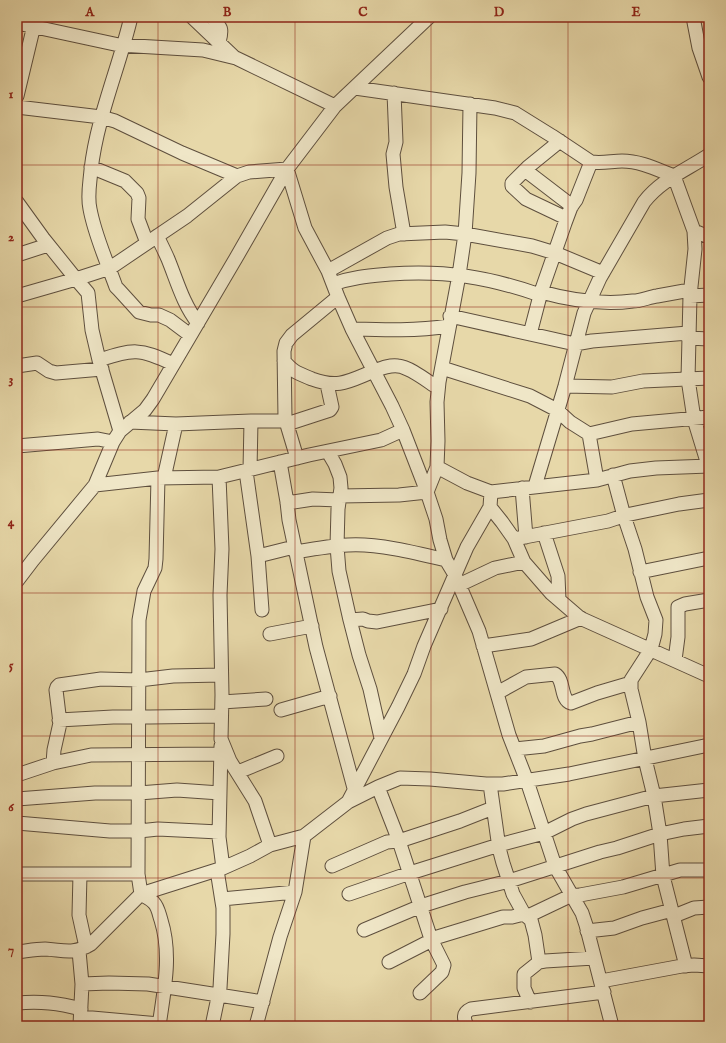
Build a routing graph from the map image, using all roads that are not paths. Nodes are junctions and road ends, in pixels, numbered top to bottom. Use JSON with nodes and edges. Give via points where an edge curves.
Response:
{"nodes":[{"id":1,"x":131,"y":17,"type":"edge"},
{"id":2,"x":192,"y":17,"type":"edge"},
{"id":3,"x":211,"y":17,"type":"edge"},
{"id":4,"x":429,"y":17,"type":"edge"},
{"id":5,"x":692,"y":17,"type":"edge"},
{"id":6,"x":35,"y":22,"type":"edge"},
{"id":7,"x":17,"y":23,"type":"edge"},
{"id":8,"x":219,"y":42,"type":"junction"},
{"id":9,"x":124,"y":45,"type":"junction"},
{"id":10,"x":236,"y":58,"type":"junction"},
{"id":11,"x":709,"y":77,"type":"edge"},
{"id":12,"x":355,"y":88,"type":"junction"},
{"id":13,"x":394,"y":93,"type":"junction"},
{"id":14,"x":17,"y":96,"type":"edge"},
{"id":15,"x":470,"y":104,"type":"junction"},
{"id":16,"x":335,"y":106,"type":"junction"},
{"id":17,"x":17,"y":107,"type":"edge"},
{"id":18,"x":101,"y":117,"type":"junction"},
{"id":19,"x":560,"y":141,"type":"junction"},
{"id":20,"x":709,"y":155,"type":"edge"},
{"id":21,"x":591,"y":162,"type":"junction"},
{"id":22,"x":91,"y":167,"type":"junction"},
{"id":23,"x":287,"y":169,"type":"junction"},
{"id":24,"x":525,"y":170,"type":"junction"},
{"id":25,"x":237,"y":176,"type":"junction"},
{"id":26,"x":674,"y":176,"type":"junction"},
{"id":27,"x":17,"y":202,"type":"edge"},
{"id":28,"x":572,"y":206,"type":"junction"},
{"id":29,"x":566,"y":218,"type":"junction"},
{"id":30,"x":694,"y":231,"type":"junction"},
{"id":31,"x":404,"y":234,"type":"junction"},
{"id":32,"x":465,"y":234,"type":"junction"},
{"id":33,"x":709,"y":237,"type":"edge"},
{"id":34,"x":152,"y":240,"type":"junction"},
{"id":35,"x":48,"y":244,"type":"junction"},
{"id":36,"x":555,"y":253,"type":"junction"},
{"id":37,"x":17,"y":255,"type":"edge"},
{"id":38,"x":110,"y":268,"type":"junction"},
{"id":39,"x":328,"y":271,"type":"junction"},
{"id":40,"x":603,"y":273,"type":"junction"},
{"id":41,"x":459,"y":274,"type":"junction"},
{"id":42,"x":76,"y":279,"type":"junction"},
{"id":43,"x":333,"y":284,"type":"junction"},
{"id":44,"x":541,"y":293,"type":"junction"},
{"id":45,"x":690,"y":293,"type":"junction"},
{"id":46,"x":709,"y":295,"type":"edge"},
{"id":47,"x":17,"y":296,"type":"edge"},
{"id":48,"x":338,"y":297,"type":"junction"},
{"id":49,"x":590,"y":301,"type":"junction"},
{"id":50,"x":450,"y":321,"type":"junction"},
{"id":51,"x":198,"y":323,"type":"junction"},
{"id":52,"x":352,"y":329,"type":"junction"},
{"id":53,"x":530,"y":334,"type":"junction"},
{"id":54,"x":190,"y":335,"type":"junction"},
{"id":55,"x":688,"y":336,"type":"junction"},
{"id":56,"x":709,"y":339,"type":"edge"},
{"id":57,"x":575,"y":344,"type":"junction"},
{"id":58,"x":284,"y":361,"type":"junction"},
{"id":59,"x":173,"y":364,"type":"junction"},
{"id":60,"x":100,"y":365,"type":"junction"},
{"id":61,"x":17,"y":366,"type":"edge"},
{"id":62,"x":442,"y":368,"type":"junction"},
{"id":63,"x":375,"y":371,"type":"junction"},
{"id":64,"x":709,"y":378,"type":"edge"},
{"id":65,"x":688,"y":379,"type":"junction"},
{"id":66,"x":327,"y":384,"type":"junction"},
{"id":67,"x":565,"y":386,"type":"junction"},
{"id":68,"x":438,"y":388,"type":"junction"},
{"id":69,"x":557,"y":410,"type":"junction"},
{"id":70,"x":709,"y":417,"type":"edge"},
{"id":71,"x":694,"y":418,"type":"junction"},
{"id":72,"x":251,"y":421,"type":"junction"},
{"id":73,"x":130,"y":422,"type":"junction"},
{"id":74,"x":287,"y":423,"type":"junction"},
{"id":75,"x":176,"y":424,"type":"junction"},
{"id":76,"x":403,"y":430,"type":"junction"},
{"id":77,"x":589,"y":434,"type":"junction"},
{"id":78,"x":116,"y":437,"type":"junction"},
{"id":79,"x":17,"y":446,"type":"edge"},
{"id":80,"x":328,"y":452,"type":"junction"},
{"id":81,"x":297,"y":458,"type":"junction"},
{"id":82,"x":280,"y":462,"type":"junction"},
{"id":83,"x":437,"y":467,"type":"junction"},
{"id":84,"x":709,"y":467,"type":"edge"},
{"id":85,"x":248,"y":470,"type":"junction"},
{"id":86,"x":613,"y":475,"type":"junction"},
{"id":87,"x":219,"y":477,"type":"junction"},
{"id":88,"x":161,"y":478,"type":"junction"},
{"id":89,"x":597,"y":480,"type":"junction"},
{"id":90,"x":95,"y":486,"type":"junction"},
{"id":91,"x":528,"y":487,"type":"junction"},
{"id":92,"x":427,"y":492,"type":"junction"},
{"id":93,"x":491,"y":492,"type":"junction"},
{"id":94,"x":340,"y":498,"type":"junction"},
{"id":95,"x":709,"y":500,"type":"edge"},
{"id":96,"x":288,"y":503,"type":"junction"},
{"id":97,"x":490,"y":507,"type":"junction"},
{"id":98,"x":624,"y":516,"type":"junction"},
{"id":99,"x":544,"y":533,"type":"junction"},
{"id":100,"x":520,"y":538,"type":"junction"},
{"id":101,"x":337,"y":546,"type":"junction"},
{"id":102,"x":295,"y":549,"type":"junction"},
{"id":103,"x":258,"y":556,"type":"junction"},
{"id":104,"x":709,"y":558,"type":"edge"},
{"id":105,"x":446,"y":560,"type":"junction"},
{"id":106,"x":524,"y":562,"type":"junction"},
{"id":107,"x":640,"y":572,"type":"junction"},
{"id":108,"x":457,"y":580,"type":"junction"},
{"id":109,"x":17,"y":581,"type":"edge"},
{"id":110,"x":559,"y":600,"type":"junction"},
{"id":111,"x":709,"y":600,"type":"edge"},
{"id":112,"x":441,"y":609,"type":"junction"},
{"id":113,"x":262,"y":610,"type":"dead end"},
{"id":114,"x":581,"y":618,"type":"junction"},
{"id":115,"x":350,"y":620,"type":"junction"},
{"id":116,"x":312,"y":626,"type":"junction"},
{"id":117,"x":270,"y":634,"type":"dead end"},
{"id":118,"x":483,"y":646,"type":"junction"},
{"id":119,"x":651,"y":649,"type":"junction"},
{"id":120,"x":675,"y":660,"type":"junction"},
{"id":121,"x":221,"y":675,"type":"junction"},
{"id":122,"x":709,"y":676,"type":"edge"},
{"id":123,"x":139,"y":680,"type":"junction"},
{"id":124,"x":631,"y":683,"type":"junction"},
{"id":125,"x":497,"y":693,"type":"junction"},
{"id":126,"x":330,"y":696,"type":"junction"},
{"id":127,"x":266,"y":699,"type":"dead end"},
{"id":128,"x":222,"y":702,"type":"junction"},
{"id":129,"x":281,"y":710,"type":"dead end"},
{"id":130,"x":220,"y":716,"type":"junction"},
{"id":131,"x":138,"y":717,"type":"junction"},
{"id":132,"x":60,"y":720,"type":"junction"},
{"id":133,"x":639,"y":722,"type":"junction"},
{"id":134,"x":381,"y":738,"type":"junction"},
{"id":135,"x":221,"y":739,"type":"junction"},
{"id":136,"x":709,"y":745,"type":"edge"},
{"id":137,"x":515,"y":749,"type":"junction"},
{"id":138,"x":220,"y":754,"type":"junction"},
{"id":139,"x":139,"y":756,"type":"junction"},
{"id":140,"x":277,"y":756,"type":"dead end"},
{"id":141,"x":646,"y":759,"type":"junction"},
{"id":142,"x":53,"y":763,"type":"junction"},
{"id":143,"x":238,"y":772,"type":"junction"},
{"id":144,"x":17,"y":775,"type":"edge"},
{"id":145,"x":527,"y":781,"type":"junction"},
{"id":146,"x":490,"y":784,"type":"junction"},
{"id":147,"x":378,"y":787,"type":"junction"},
{"id":148,"x":354,"y":788,"type":"junction"},
{"id":149,"x":709,"y":790,"type":"edge"},
{"id":150,"x":220,"y":792,"type":"junction"},
{"id":151,"x":139,"y":793,"type":"junction"},
{"id":152,"x":654,"y":796,"type":"junction"},
{"id":153,"x":17,"y":799,"type":"edge"},
{"id":154,"x":348,"y":802,"type":"junction"},
{"id":155,"x":493,"y":808,"type":"junction"},
{"id":156,"x":17,"y":823,"type":"edge"},
{"id":157,"x":709,"y":826,"type":"edge"},
{"id":158,"x":139,"y":831,"type":"junction"},
{"id":159,"x":219,"y":832,"type":"junction"},
{"id":160,"x":544,"y":833,"type":"junction"},
{"id":161,"x":660,"y":834,"type":"junction"},
{"id":162,"x":304,"y":836,"type":"junction"},
{"id":163,"x":399,"y":841,"type":"junction"},
{"id":164,"x":499,"y":845,"type":"junction"},
{"id":165,"x":270,"y":846,"type":"junction"},
{"id":166,"x":332,"y":866,"type":"dead end"},
{"id":167,"x":555,"y":866,"type":"junction"},
{"id":168,"x":220,"y":869,"type":"junction"},
{"id":169,"x":709,"y":870,"type":"edge"},
{"id":170,"x":410,"y":873,"type":"junction"},
{"id":171,"x":17,"y":874,"type":"edge"},
{"id":172,"x":80,"y":874,"type":"junction"},
{"id":173,"x":138,"y":874,"type":"junction"},
{"id":174,"x":663,"y":876,"type":"junction"},
{"id":175,"x":509,"y":881,"type":"junction"},
{"id":176,"x":295,"y":892,"type":"junction"},
{"id":177,"x":141,"y":894,"type":"junction"},
{"id":178,"x":349,"y":894,"type":"dead end"},
{"id":179,"x":570,"y":896,"type":"junction"},
{"id":180,"x":222,"y":899,"type":"junction"},
{"id":181,"x":421,"y":906,"type":"junction"},
{"id":182,"x":709,"y":907,"type":"edge"},
{"id":183,"x":673,"y":913,"type":"junction"},
{"id":184,"x":526,"y":915,"type":"junction"},
{"id":185,"x":364,"y":930,"type":"dead end"},
{"id":186,"x":587,"y":931,"type":"junction"},
{"id":187,"x":432,"y":940,"type":"junction"},
{"id":188,"x":82,"y":949,"type":"junction"},
{"id":189,"x":17,"y":952,"type":"edge"},
{"id":190,"x":594,"y":958,"type":"junction"},
{"id":191,"x":389,"y":962,"type":"dead end"},
{"id":192,"x":539,"y":962,"type":"junction"},
{"id":193,"x":686,"y":966,"type":"junction"},
{"id":194,"x":709,"y":966,"type":"edge"},
{"id":195,"x":82,"y":984,"type":"junction"},
{"id":196,"x":602,"y":986,"type":"junction"},
{"id":197,"x":165,"y":988,"type":"junction"},
{"id":198,"x":420,"y":993,"type":"dead end"},
{"id":199,"x":219,"y":994,"type":"junction"},
{"id":200,"x":263,"y":1002,"type":"junction"},
{"id":201,"x":530,"y":1002,"type":"junction"},
{"id":202,"x":17,"y":1003,"type":"edge"},
{"id":203,"x":81,"y":1017,"type":"edge"},
{"id":204,"x":159,"y":1025,"type":"edge"},
{"id":205,"x":212,"y":1026,"type":"edge"},
{"id":206,"x":256,"y":1026,"type":"edge"},
{"id":207,"x":467,"y":1026,"type":"edge"},
{"id":208,"x":609,"y":1026,"type":"edge"}],
"edges":[{"from":1,"to":9,"type":"street"},
{"from":2,"to":8,"type":"street"},
{"from":3,"to":8,"type":"street","via":[[221,27]]},
{"from":4,"to":12,"type":"street"},
{"from":5,"to":11,"type":"street"},
{"from":6,"to":7,"type":"street"},
{"from":6,"to":9,"type":"street"},
{"from":6,"to":14,"type":"street"},
{"from":8,"to":10,"type":"street"},
{"from":9,"to":10,"type":"street","via":[[202,50]]},
{"from":9,"to":18,"type":"street"},
{"from":10,"to":16,"type":"street"},
{"from":12,"to":13,"type":"street"},
{"from":12,"to":16,"type":"street"},
{"from":13,"to":15,"type":"street"},
{"from":13,"to":31,"type":"street","via":[[396,142],[393,154]]},
{"from":15,"to":19,"type":"street","via":[[515,113]]},
{"from":15,"to":32,"type":"street"},
{"from":16,"to":23,"type":"street"},
{"from":17,"to":18,"type":"street"},
{"from":18,"to":22,"type":"street"},
{"from":18,"to":25,"type":"street"},
{"from":19,"to":21,"type":"street"},
{"from":19,"to":24,"type":"street"},
{"from":20,"to":26,"type":"street"},
{"from":21,"to":26,"type":"street","via":[[638,163]]},
{"from":21,"to":28,"type":"street"},
{"from":22,"to":34,"type":"street","via":[[125,181],[137,193],[138,219]]},
{"from":22,"to":38,"type":"street","via":[[88,192],[90,208]]},
{"from":23,"to":25,"type":"street","via":[[248,172]]},
{"from":23,"to":39,"type":"street","via":[[306,228]]},
{"from":23,"to":51,"type":"street"},
{"from":24,"to":28,"type":"street"},
{"from":24,"to":29,"type":"street","via":[[512,183],[513,188],[526,199]]},
{"from":25,"to":34,"type":"street"},
{"from":26,"to":30,"type":"street"},
{"from":26,"to":40,"type":"street","via":[[661,184],[644,202]]},
{"from":27,"to":35,"type":"street"},
{"from":28,"to":29,"type":"street"},
{"from":29,"to":36,"type":"street"},
{"from":30,"to":33,"type":"street"},
{"from":30,"to":45,"type":"street","via":[[695,249]]},
{"from":31,"to":32,"type":"street"},
{"from":31,"to":39,"type":"street","via":[[387,238]]},
{"from":32,"to":36,"type":"street","via":[[509,241]]},
{"from":32,"to":41,"type":"street"},
{"from":34,"to":38,"type":"street"},
{"from":34,"to":51,"type":"street","via":[[168,260],[186,306]]},
{"from":35,"to":37,"type":"street"},
{"from":35,"to":42,"type":"street"},
{"from":36,"to":40,"type":"street"},
{"from":36,"to":44,"type":"street"},
{"from":38,"to":42,"type":"street"},
{"from":38,"to":54,"type":"street","via":[[116,287],[140,312],[170,320]]},
{"from":39,"to":43,"type":"street"},
{"from":40,"to":49,"type":"street"},
{"from":41,"to":43,"type":"street","via":[[378,275],[348,278]]},
{"from":41,"to":44,"type":"street"},
{"from":41,"to":50,"type":"street"},
{"from":42,"to":47,"type":"street"},
{"from":42,"to":60,"type":"street","via":[[88,293],[92,330]]},
{"from":43,"to":48,"type":"street"},
{"from":44,"to":49,"type":"street"},
{"from":44,"to":53,"type":"street"},
{"from":45,"to":46,"type":"street"},
{"from":45,"to":49,"type":"street","via":[[656,296],[634,302]]},
{"from":45,"to":55,"type":"street"},
{"from":48,"to":52,"type":"street"},
{"from":48,"to":58,"type":"street","via":[[292,335],[286,343]]},
{"from":49,"to":57,"type":"street"},
{"from":50,"to":52,"type":"street","via":[[427,330]]},
{"from":50,"to":53,"type":"street"},
{"from":50,"to":62,"type":"street"},
{"from":51,"to":54,"type":"street"},
{"from":52,"to":63,"type":"street"},
{"from":53,"to":57,"type":"street"},
{"from":54,"to":59,"type":"street"},
{"from":55,"to":56,"type":"street"},
{"from":55,"to":57,"type":"street"},
{"from":55,"to":65,"type":"street"},
{"from":57,"to":67,"type":"street"},
{"from":58,"to":66,"type":"street","via":[[293,371]]},
{"from":58,"to":74,"type":"street","via":[[284,414]]},
{"from":59,"to":60,"type":"street","via":[[155,355],[134,351],[124,352]]},
{"from":59,"to":73,"type":"street","via":[[146,410]]},
{"from":60,"to":61,"type":"street","via":[[56,373],[37,363]]},
{"from":60,"to":78,"type":"street"},
{"from":62,"to":68,"type":"street"},
{"from":62,"to":69,"type":"street","via":[[530,396]]},
{"from":63,"to":66,"type":"street","via":[[346,383]]},
{"from":63,"to":68,"type":"street","via":[[390,366],[405,368]]},
{"from":63,"to":76,"type":"street"},
{"from":64,"to":65,"type":"street"},
{"from":65,"to":67,"type":"street","via":[[643,381],[612,387]]},
{"from":65,"to":71,"type":"street"},
{"from":66,"to":74,"type":"street","via":[[332,407],[330,410]]},
{"from":67,"to":69,"type":"street"},
{"from":68,"to":83,"type":"street"},
{"from":69,"to":77,"type":"street"},
{"from":69,"to":91,"type":"street"},
{"from":70,"to":71,"type":"street"},
{"from":71,"to":77,"type":"street","via":[[632,424]]},
{"from":71,"to":84,"type":"street"},
{"from":72,"to":74,"type":"street"},
{"from":72,"to":75,"type":"street"},
{"from":72,"to":85,"type":"street"},
{"from":73,"to":75,"type":"street"},
{"from":73,"to":78,"type":"street"},
{"from":74,"to":81,"type":"street"},
{"from":75,"to":88,"type":"street"},
{"from":76,"to":80,"type":"street","via":[[381,440]]},
{"from":76,"to":92,"type":"street"},
{"from":77,"to":89,"type":"street"},
{"from":78,"to":79,"type":"street"},
{"from":78,"to":90,"type":"street"},
{"from":80,"to":81,"type":"street"},
{"from":80,"to":94,"type":"street","via":[[340,476]]},
{"from":81,"to":82,"type":"street"},
{"from":82,"to":85,"type":"street"},
{"from":82,"to":96,"type":"street"},
{"from":83,"to":92,"type":"street"},
{"from":83,"to":93,"type":"street"},
{"from":84,"to":86,"type":"street","via":[[656,468]]},
{"from":85,"to":87,"type":"street"},
{"from":85,"to":103,"type":"street"},
{"from":86,"to":89,"type":"street"},
{"from":86,"to":98,"type":"street"},
{"from":87,"to":88,"type":"street"},
{"from":87,"to":121,"type":"street","via":[[222,549]]},
{"from":88,"to":90,"type":"street"},
{"from":88,"to":123,"type":"street","via":[[155,568],[144,591],[139,620]]},
{"from":89,"to":91,"type":"street"},
{"from":90,"to":109,"type":"street"},
{"from":91,"to":93,"type":"street"},
{"from":91,"to":100,"type":"street"},
{"from":92,"to":94,"type":"street"},
{"from":92,"to":105,"type":"street"},
{"from":93,"to":97,"type":"street"},
{"from":94,"to":96,"type":"street"},
{"from":94,"to":101,"type":"street"},
{"from":95,"to":98,"type":"street"},
{"from":96,"to":102,"type":"street"},
{"from":97,"to":100,"type":"street"},
{"from":97,"to":108,"type":"street","via":[[467,547]]},
{"from":98,"to":99,"type":"street"},
{"from":98,"to":107,"type":"street"},
{"from":99,"to":100,"type":"street"},
{"from":99,"to":110,"type":"street","via":[[558,576]]},
{"from":100,"to":106,"type":"street"},
{"from":101,"to":102,"type":"street"},
{"from":101,"to":105,"type":"street","via":[[384,547]]},
{"from":101,"to":115,"type":"street"},
{"from":102,"to":103,"type":"street"},
{"from":102,"to":116,"type":"street"},
{"from":103,"to":113,"type":"street"},
{"from":104,"to":107,"type":"street"},
{"from":105,"to":108,"type":"street"},
{"from":106,"to":108,"type":"street"},
{"from":106,"to":110,"type":"street"},
{"from":107,"to":119,"type":"street","via":[[657,624]]},
{"from":108,"to":112,"type":"street"},
{"from":108,"to":118,"type":"street"},
{"from":110,"to":114,"type":"street"},
{"from":111,"to":120,"type":"street","via":[[678,607]]},
{"from":112,"to":115,"type":"street","via":[[377,622]]},
{"from":112,"to":134,"type":"street","via":[[414,674]]},
{"from":114,"to":118,"type":"street","via":[[531,639]]},
{"from":114,"to":119,"type":"street"},
{"from":115,"to":134,"type":"street"},
{"from":116,"to":117,"type":"street"},
{"from":116,"to":126,"type":"street"},
{"from":118,"to":125,"type":"street"},
{"from":119,"to":120,"type":"street"},
{"from":119,"to":124,"type":"street"},
{"from":120,"to":122,"type":"street"},
{"from":121,"to":123,"type":"street"},
{"from":121,"to":128,"type":"street"},
{"from":123,"to":131,"type":"street"},
{"from":123,"to":132,"type":"street","via":[[101,679],[59,685],[56,690]]},
{"from":124,"to":125,"type":"street","via":[[571,703],[566,700],[556,674],[526,677]]},
{"from":124,"to":133,"type":"street"},
{"from":125,"to":137,"type":"street"},
{"from":126,"to":129,"type":"street"},
{"from":126,"to":148,"type":"street"},
{"from":127,"to":128,"type":"street"},
{"from":128,"to":130,"type":"street"},
{"from":130,"to":131,"type":"street"},
{"from":130,"to":135,"type":"street"},
{"from":131,"to":132,"type":"street"},
{"from":131,"to":139,"type":"street"},
{"from":132,"to":142,"type":"street"},
{"from":133,"to":137,"type":"street","via":[[544,746]]},
{"from":133,"to":141,"type":"street"},
{"from":134,"to":148,"type":"street"},
{"from":135,"to":138,"type":"street"},
{"from":135,"to":143,"type":"street"},
{"from":136,"to":141,"type":"street"},
{"from":137,"to":145,"type":"street"},
{"from":138,"to":139,"type":"street"},
{"from":138,"to":150,"type":"street"},
{"from":139,"to":142,"type":"street","via":[[91,755]]},
{"from":139,"to":151,"type":"street"},
{"from":140,"to":143,"type":"street"},
{"from":141,"to":145,"type":"street"},
{"from":141,"to":152,"type":"street"},
{"from":142,"to":144,"type":"street"},
{"from":143,"to":165,"type":"street","via":[[255,801]]},
{"from":145,"to":146,"type":"street"},
{"from":145,"to":160,"type":"street"},
{"from":146,"to":147,"type":"street","via":[[400,778]]},
{"from":146,"to":155,"type":"street"},
{"from":147,"to":154,"type":"street"},
{"from":147,"to":163,"type":"street"},
{"from":148,"to":154,"type":"street"},
{"from":149,"to":152,"type":"street"},
{"from":150,"to":151,"type":"street","via":[[177,790]]},
{"from":150,"to":159,"type":"street"},
{"from":151,"to":153,"type":"street","via":[[95,793]]},
{"from":151,"to":158,"type":"street"},
{"from":152,"to":160,"type":"street","via":[[578,816]]},
{"from":152,"to":161,"type":"street"},
{"from":154,"to":162,"type":"street"},
{"from":155,"to":163,"type":"street"},
{"from":155,"to":164,"type":"street"},
{"from":156,"to":158,"type":"street","via":[[110,832]]},
{"from":157,"to":161,"type":"street"},
{"from":158,"to":159,"type":"street","via":[[158,829]]},
{"from":158,"to":173,"type":"street"},
{"from":159,"to":168,"type":"street"},
{"from":160,"to":164,"type":"street"},
{"from":160,"to":167,"type":"street"},
{"from":161,"to":167,"type":"street"},
{"from":161,"to":174,"type":"street"},
{"from":162,"to":165,"type":"street"},
{"from":162,"to":176,"type":"street"},
{"from":163,"to":166,"type":"street","via":[[387,842]]},
{"from":163,"to":170,"type":"street"},
{"from":164,"to":170,"type":"street"},
{"from":164,"to":175,"type":"street"},
{"from":165,"to":168,"type":"street"},
{"from":167,"to":175,"type":"street"},
{"from":167,"to":179,"type":"street"},
{"from":168,"to":177,"type":"street"},
{"from":168,"to":180,"type":"street"},
{"from":169,"to":174,"type":"street","via":[[680,870]]},
{"from":170,"to":178,"type":"street"},
{"from":170,"to":181,"type":"street"},
{"from":171,"to":172,"type":"street"},
{"from":172,"to":173,"type":"street"},
{"from":172,"to":188,"type":"street","via":[[79,915]]},
{"from":173,"to":177,"type":"street"},
{"from":174,"to":179,"type":"street","via":[[623,887]]},
{"from":174,"to":183,"type":"street"},
{"from":175,"to":181,"type":"street"},
{"from":175,"to":184,"type":"street","via":[[513,894]]},
{"from":176,"to":180,"type":"street"},
{"from":176,"to":200,"type":"street","via":[[280,936]]},
{"from":177,"to":188,"type":"street","via":[[91,944]]},
{"from":177,"to":197,"type":"street","via":[[153,902],[164,932],[167,949]]},
{"from":179,"to":184,"type":"street"},
{"from":179,"to":186,"type":"street","via":[[582,913]]},
{"from":180,"to":199,"type":"street","via":[[223,934]]},
{"from":181,"to":185,"type":"street"},
{"from":181,"to":187,"type":"street"},
{"from":182,"to":183,"type":"street"},
{"from":183,"to":186,"type":"street","via":[[642,918],[614,928]]},
{"from":183,"to":193,"type":"street"},
{"from":184,"to":187,"type":"street","via":[[503,918]]},
{"from":184,"to":192,"type":"street","via":[[531,920]]},
{"from":186,"to":190,"type":"street"},
{"from":187,"to":191,"type":"street"},
{"from":187,"to":198,"type":"street","via":[[444,968]]},
{"from":188,"to":189,"type":"street"},
{"from":188,"to":195,"type":"street"},
{"from":190,"to":192,"type":"street"},
{"from":190,"to":196,"type":"street"},
{"from":192,"to":201,"type":"street","via":[[524,974],[524,988]]},
{"from":193,"to":194,"type":"street"},
{"from":193,"to":196,"type":"street"},
{"from":195,"to":197,"type":"street","via":[[136,983]]},
{"from":195,"to":203,"type":"street"},
{"from":196,"to":201,"type":"street"},
{"from":196,"to":208,"type":"street"},
{"from":197,"to":199,"type":"street"},
{"from":197,"to":204,"type":"street"},
{"from":199,"to":200,"type":"street"},
{"from":199,"to":205,"type":"street"},
{"from":200,"to":206,"type":"street"},
{"from":201,"to":207,"type":"street","via":[[471,1009],[465,1014]]},
{"from":202,"to":203,"type":"street","via":[[55,1003]]},
{"from":203,"to":204,"type":"street"}]}
